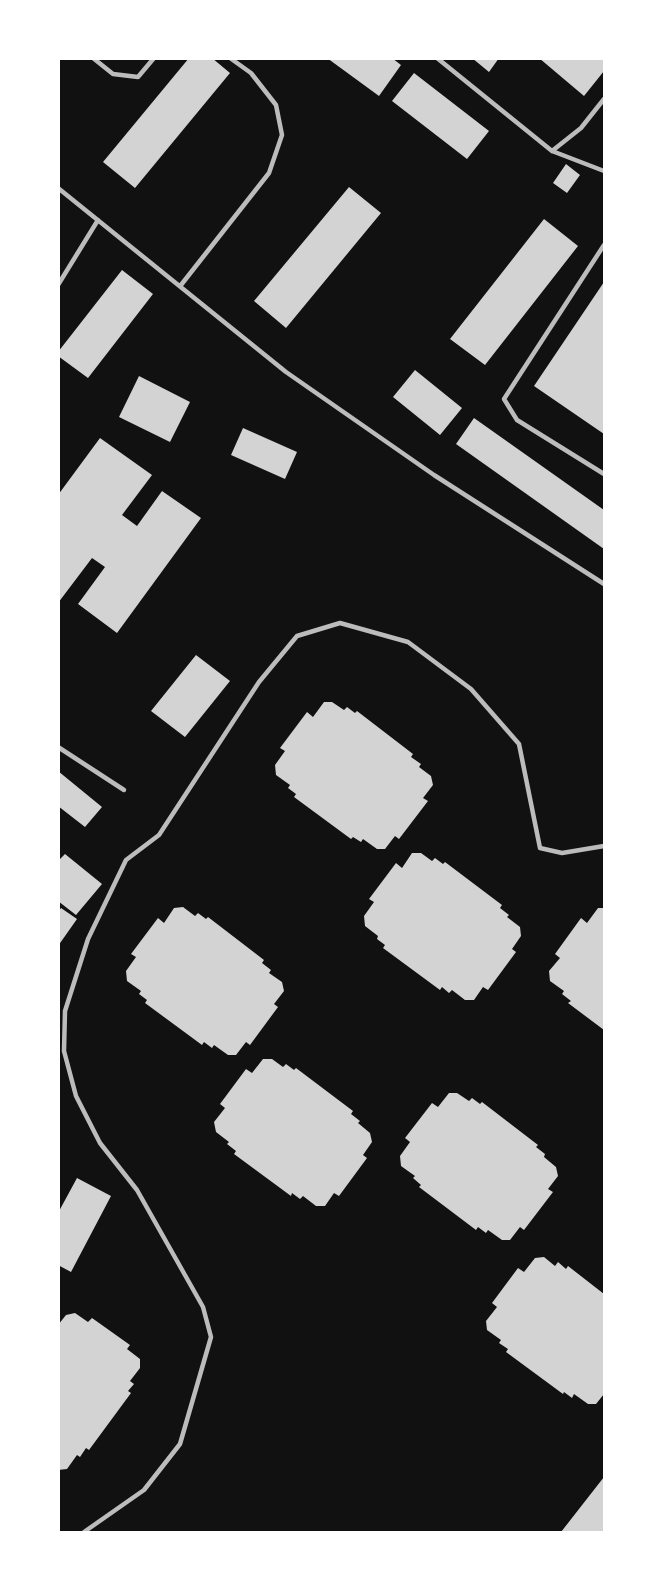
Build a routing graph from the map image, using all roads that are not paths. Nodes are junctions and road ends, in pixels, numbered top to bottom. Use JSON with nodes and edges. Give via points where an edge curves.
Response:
{"nodes":[{"id":1,"x":93,"y":58,"type":"edge"},
{"id":2,"x":154,"y":58,"type":"edge"},
{"id":3,"x":230,"y":58,"type":"edge"},
{"id":4,"x":436,"y":58,"type":"edge"},
{"id":5,"x":604,"y":99,"type":"edge"},
{"id":6,"x":552,"y":151,"type":"junction"},
{"id":7,"x":604,"y":171,"type":"edge"},
{"id":8,"x":58,"y":188,"type":"edge"},
{"id":9,"x":98,"y":220,"type":"junction"},
{"id":10,"x":604,"y":245,"type":"edge"},
{"id":11,"x":58,"y":285,"type":"edge"},
{"id":12,"x":181,"y":285,"type":"junction"},
{"id":13,"x":604,"y":474,"type":"edge"},
{"id":14,"x":604,"y":584,"type":"edge"},
{"id":15,"x":58,"y":747,"type":"edge"},
{"id":16,"x":124,"y":790,"type":"dead end"},
{"id":17,"x":604,"y":846,"type":"edge"},
{"id":18,"x":84,"y":1533,"type":"edge"}],
"edges":[{"from":1,"to":2,"type":"lane","via":[[113,74],[138,77]]},
{"from":3,"to":12,"type":"lane","via":[[251,73],[276,105],[282,135],[270,173]]},
{"from":4,"to":6,"type":"lane"},
{"from":5,"to":6,"type":"lane","via":[[581,128]]},
{"from":6,"to":7,"type":"lane"},
{"from":8,"to":9,"type":"lane"},
{"from":9,"to":11,"type":"lane"},
{"from":9,"to":12,"type":"lane"},
{"from":10,"to":13,"type":"lane","via":[[504,399],[517,420]]},
{"from":12,"to":14,"type":"lane","via":[[286,372],[434,475]]},
{"from":15,"to":16,"type":"lane"},
{"from":17,"to":18,"type":"lane","via":[[562,853],[540,848],[519,744],[471,689],[408,642],[340,623],[297,636],[259,682],[159,835],[126,860],[88,939],[65,1011],[64,1051],[76,1095],[100,1143],[137,1190],[197,1297],[211,1337],[180,1444],[144,1490]]}]}
